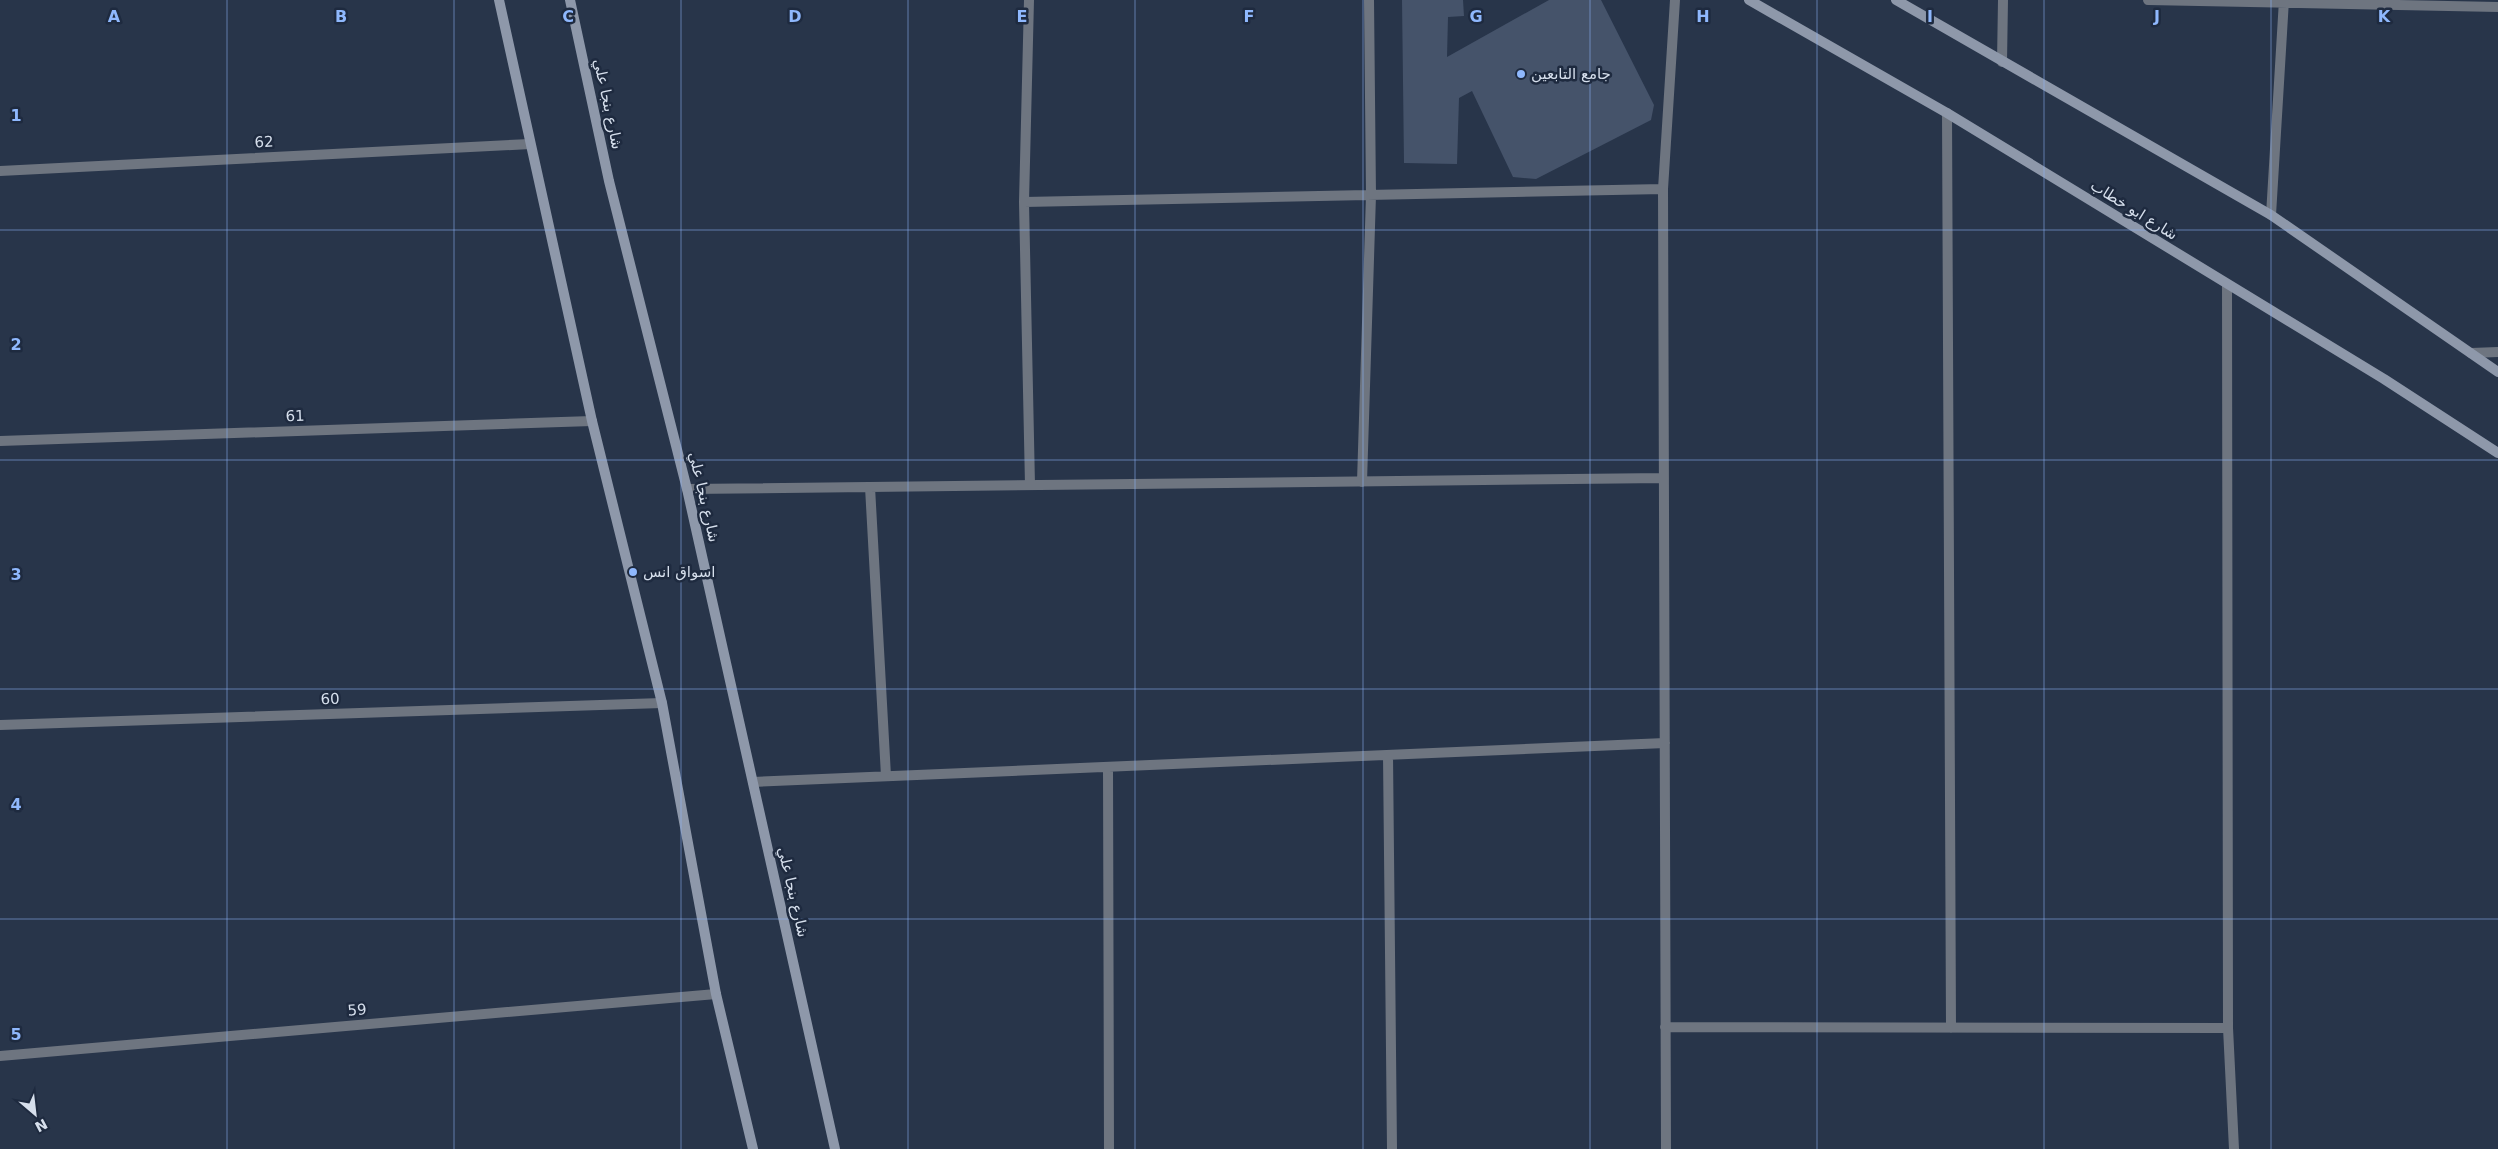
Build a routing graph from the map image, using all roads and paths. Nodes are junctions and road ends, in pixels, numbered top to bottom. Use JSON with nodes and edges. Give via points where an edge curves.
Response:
{"nodes":[{"id":1,"x":499,"y":0,"type":"edge"},
{"id":2,"x":570,"y":0,"type":"edge"},
{"id":3,"x":1029,"y":0,"type":"edge"},
{"id":4,"x":1369,"y":0,"type":"edge"},
{"id":5,"x":1675,"y":0,"type":"edge"},
{"id":6,"x":1749,"y":0,"type":"edge"},
{"id":7,"x":1896,"y":0,"type":"edge"},
{"id":8,"x":2003,"y":0,"type":"edge"},
{"id":9,"x":2148,"y":0,"type":"edge"},
{"id":10,"x":2284,"y":2,"type":"edge"},
{"id":11,"x":2498,"y":7,"type":"edge"},
{"id":12,"x":2002,"y":62,"type":"junction"},
{"id":13,"x":1947,"y":113,"type":"junction"},
{"id":14,"x":530,"y":144,"type":"junction"},
{"id":15,"x":0,"y":171,"type":"edge"},
{"id":16,"x":1664,"y":189,"type":"junction"},
{"id":17,"x":1371,"y":195,"type":"junction"},
{"id":18,"x":1024,"y":202,"type":"junction"},
{"id":19,"x":2271,"y":215,"type":"junction"},
{"id":20,"x":2227,"y":285,"type":"junction"},
{"id":21,"x":2498,"y":352,"type":"edge"},
{"id":22,"x":2471,"y":353,"type":"junction"},
{"id":23,"x":2498,"y":372,"type":"edge"},
{"id":24,"x":592,"y":421,"type":"junction"},
{"id":25,"x":0,"y":441,"type":"edge"},
{"id":26,"x":2498,"y":453,"type":"edge"},
{"id":27,"x":1664,"y":478,"type":"junction"},
{"id":28,"x":1362,"y":482,"type":"junction"},
{"id":29,"x":1030,"y":485,"type":"junction"},
{"id":30,"x":870,"y":487,"type":"junction"},
{"id":31,"x":687,"y":489,"type":"junction"},
{"id":32,"x":662,"y":703,"type":"junction"},
{"id":33,"x":0,"y":726,"type":"edge"},
{"id":34,"x":1665,"y":743,"type":"junction"},
{"id":35,"x":1388,"y":755,"type":"junction"},
{"id":36,"x":1108,"y":767,"type":"junction"},
{"id":37,"x":886,"y":776,"type":"junction"},
{"id":38,"x":753,"y":782,"type":"junction"},
{"id":39,"x":716,"y":994,"type":"junction"},
{"id":40,"x":1665,"y":1027,"type":"junction"},
{"id":41,"x":1951,"y":1028,"type":"junction"},
{"id":42,"x":2228,"y":1028,"type":"junction"},
{"id":43,"x":0,"y":1056,"type":"edge"},
{"id":44,"x":753,"y":1149,"type":"edge"},
{"id":45,"x":835,"y":1149,"type":"edge"},
{"id":46,"x":1108,"y":1149,"type":"edge"},
{"id":47,"x":1392,"y":1149,"type":"edge"},
{"id":48,"x":1666,"y":1149,"type":"edge"},
{"id":49,"x":2234,"y":1149,"type":"edge"}],
"edges":[{"from":1,"to":14,"type":"main road"},
{"from":2,"to":31,"type":"main road","name":"شارع بنجا علي","via":[[609,181]]},
{"from":3,"to":18,"type":"street"},
{"from":4,"to":17,"type":"street"},
{"from":5,"to":16,"type":"street"},
{"from":6,"to":13,"type":"main road","name":"شارع ابو خطاب"},
{"from":7,"to":12,"type":"main road"},
{"from":8,"to":12,"type":"street"},
{"from":9,"to":10,"type":"street"},
{"from":10,"to":11,"type":"street"},
{"from":10,"to":19,"type":"street"},
{"from":12,"to":19,"type":"main road"},
{"from":13,"to":20,"type":"main road","name":"شارع ابو خطاب"},
{"from":13,"to":41,"type":"street"},
{"from":14,"to":15,"type":"street","name":"62"},
{"from":14,"to":24,"type":"main road"},
{"from":16,"to":17,"type":"street"},
{"from":16,"to":27,"type":"street"},
{"from":17,"to":18,"type":"street"},
{"from":17,"to":28,"type":"street"},
{"from":18,"to":29,"type":"street"},
{"from":19,"to":22,"type":"main road"},
{"from":20,"to":26,"type":"main road","name":"شارع ابو خطاب","via":[[2384,378]]},
{"from":20,"to":42,"type":"street"},
{"from":21,"to":22,"type":"street"},
{"from":22,"to":23,"type":"main road"},
{"from":24,"to":25,"type":"street","name":"61"},
{"from":24,"to":32,"type":"main road"},
{"from":27,"to":28,"type":"street"},
{"from":27,"to":34,"type":"street"},
{"from":28,"to":29,"type":"street"},
{"from":29,"to":30,"type":"street"},
{"from":30,"to":31,"type":"street"},
{"from":30,"to":37,"type":"street"},
{"from":31,"to":38,"type":"main road","name":"شارع بنجا علي"},
{"from":32,"to":33,"type":"street","name":"60"},
{"from":32,"to":39,"type":"main road"},
{"from":34,"to":35,"type":"street"},
{"from":34,"to":40,"type":"street"},
{"from":35,"to":36,"type":"street"},
{"from":35,"to":47,"type":"street"},
{"from":36,"to":37,"type":"street"},
{"from":36,"to":46,"type":"street"},
{"from":37,"to":38,"type":"street"},
{"from":38,"to":45,"type":"main road","name":"شارع بنجا علي"},
{"from":39,"to":43,"type":"street","name":"59"},
{"from":39,"to":44,"type":"main road"},
{"from":40,"to":41,"type":"street"},
{"from":40,"to":48,"type":"street"},
{"from":41,"to":42,"type":"street"},
{"from":42,"to":49,"type":"street"}]}
